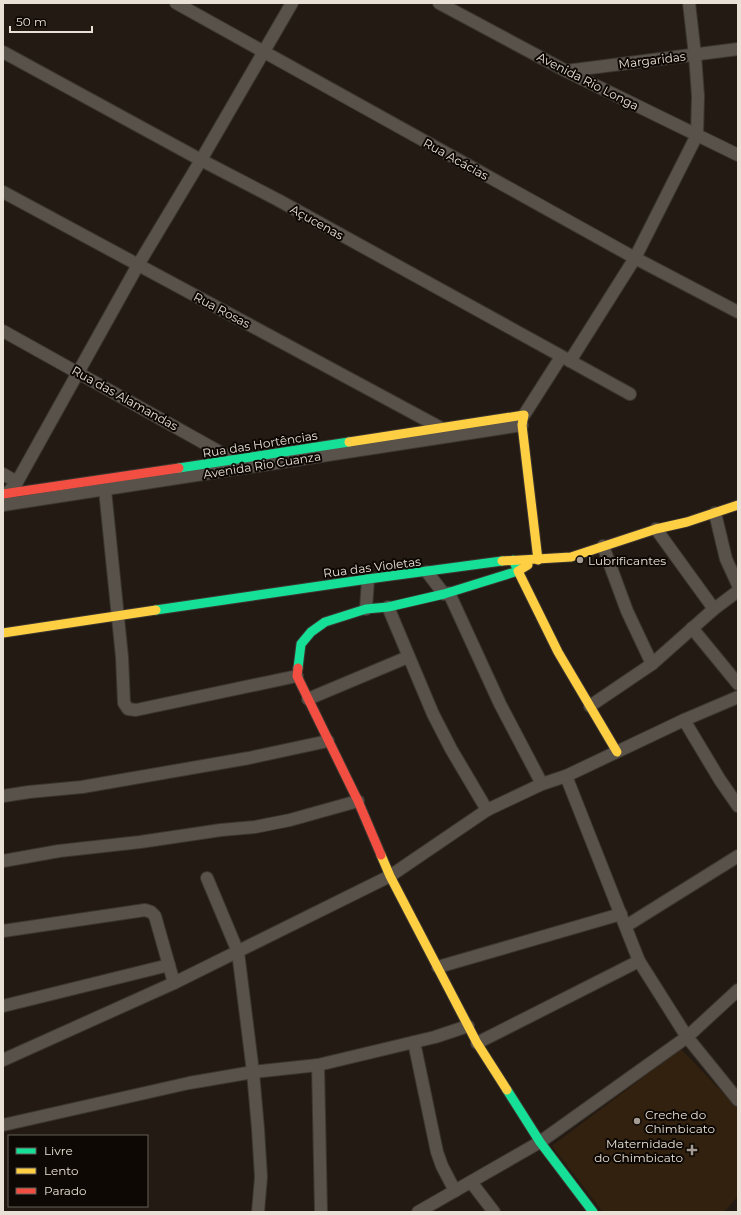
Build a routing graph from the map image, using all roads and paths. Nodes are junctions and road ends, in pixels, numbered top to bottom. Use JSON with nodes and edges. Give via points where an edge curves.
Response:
{"nodes":[{"id":1,"x":176,"y":3,"type":"edge"},
{"id":2,"x":292,"y":3,"type":"edge"},
{"id":3,"x":439,"y":3,"type":"edge"},
{"id":4,"x":689,"y":3,"type":"edge"},
{"id":5,"x":738,"y":49,"type":"edge"},
{"id":6,"x":3,"y":52,"type":"edge"},
{"id":7,"x":263,"y":52,"type":"junction"},
{"id":8,"x":695,"y":55,"type":"junction"},
{"id":9,"x":566,"y":71,"type":"junction"},
{"id":10,"x":697,"y":135,"type":"junction"},
{"id":11,"x":738,"y":156,"type":"edge"},
{"id":12,"x":201,"y":160,"type":"junction"},
{"id":13,"x":3,"y":192,"type":"edge"},
{"id":14,"x":635,"y":258,"type":"junction"},
{"id":15,"x":138,"y":265,"type":"junction"},
{"id":16,"x":738,"y":312,"type":"edge"},
{"id":17,"x":3,"y":331,"type":"edge"},
{"id":18,"x":565,"y":359,"type":"junction"},
{"id":19,"x":79,"y":372,"type":"junction"},
{"id":20,"x":630,"y":394,"type":"dead end"},
{"id":21,"x":522,"y":419,"type":"junction"},
{"id":22,"x":441,"y":428,"type":"junction"},
{"id":23,"x":241,"y":464,"type":"junction"},
{"id":24,"x":3,"y":474,"type":"edge"},
{"id":25,"x":17,"y":482,"type":"junction"},
{"id":26,"x":105,"y":490,"type":"junction"},
{"id":27,"x":4,"y":498,"type":"edge"},
{"id":28,"x":738,"y":505,"type":"edge"},
{"id":29,"x":715,"y":513,"type":"junction"},
{"id":30,"x":656,"y":529,"type":"junction"},
{"id":31,"x":603,"y":546,"type":"junction"},
{"id":32,"x":513,"y":560,"type":"junction"},
{"id":33,"x":538,"y":560,"type":"junction"},
{"id":34,"x":518,"y":571,"type":"junction"},
{"id":35,"x":427,"y":572,"type":"junction"},
{"id":36,"x":368,"y":580,"type":"junction"},
{"id":37,"x":738,"y":585,"type":"edge"},
{"id":38,"x":738,"y":590,"type":"edge"},
{"id":39,"x":446,"y":594,"type":"junction"},
{"id":40,"x":388,"y":607,"type":"junction"},
{"id":41,"x":366,"y":609,"type":"junction"},
{"id":42,"x":714,"y":609,"type":"junction"},
{"id":43,"x":118,"y":617,"type":"junction"},
{"id":44,"x":692,"y":628,"type":"junction"},
{"id":45,"x":3,"y":633,"type":"edge"},
{"id":46,"x":408,"y":657,"type":"junction"},
{"id":47,"x":652,"y":664,"type":"junction"},
{"id":48,"x":297,"y":676,"type":"junction"},
{"id":49,"x":738,"y":684,"type":"edge"},
{"id":50,"x":738,"y":697,"type":"edge"},
{"id":51,"x":308,"y":699,"type":"junction"},
{"id":52,"x":590,"y":706,"type":"junction"},
{"id":53,"x":684,"y":720,"type":"junction"},
{"id":54,"x":328,"y":741,"type":"junction"},
{"id":55,"x":617,"y":752,"type":"junction"},
{"id":56,"x":566,"y":776,"type":"junction"},
{"id":57,"x":542,"y":784,"type":"junction"},
{"id":58,"x":3,"y":796,"type":"edge"},
{"id":59,"x":358,"y":801,"type":"junction"},
{"id":60,"x":738,"y":806,"type":"edge"},
{"id":61,"x":487,"y":810,"type":"junction"},
{"id":62,"x":738,"y":856,"type":"edge"},
{"id":63,"x":3,"y":861,"type":"edge"},
{"id":64,"x":390,"y":876,"type":"junction"},
{"id":65,"x":207,"y":878,"type":"dead end"},
{"id":66,"x":621,"y":914,"type":"junction"},
{"id":67,"x":626,"y":926,"type":"junction"},
{"id":68,"x":3,"y":931,"type":"edge"},
{"id":69,"x":238,"y":952,"type":"junction"},
{"id":70,"x":639,"y":961,"type":"junction"},
{"id":71,"x":169,"y":965,"type":"junction"},
{"id":72,"x":438,"y":967,"type":"junction"},
{"id":73,"x":174,"y":983,"type":"junction"},
{"id":74,"x":738,"y":990,"type":"edge"},
{"id":75,"x":3,"y":1006,"type":"edge"},
{"id":76,"x":468,"y":1026,"type":"junction"},
{"id":77,"x":687,"y":1037,"type":"junction"},
{"id":78,"x":414,"y":1042,"type":"junction"},
{"id":79,"x":477,"y":1043,"type":"junction"},
{"id":80,"x":3,"y":1060,"type":"edge"},
{"id":81,"x":318,"y":1065,"type":"junction"},
{"id":82,"x":253,"y":1072,"type":"junction"},
{"id":83,"x":738,"y":1099,"type":"edge"},
{"id":84,"x":3,"y":1124,"type":"edge"},
{"id":85,"x":540,"y":1142,"type":"junction"},
{"id":86,"x":471,"y":1182,"type":"junction"},
{"id":87,"x":455,"y":1191,"type":"junction"},
{"id":88,"x":258,"y":1212,"type":"edge"},
{"id":89,"x":321,"y":1212,"type":"edge"},
{"id":90,"x":418,"y":1212,"type":"edge"},
{"id":91,"x":494,"y":1212,"type":"edge"},
{"id":92,"x":593,"y":1212,"type":"edge"}],
"edges":[{"from":1,"to":7,"type":"street","name":"Rua Acácias"},
{"from":2,"to":7,"type":"street"},
{"from":3,"to":9,"type":"street","name":"Avenida Rio Longa"},
{"from":4,"to":8,"type":"street"},
{"from":5,"to":8,"type":"street","name":"Margaridas"},
{"from":6,"to":12,"type":"street","name":"Açucenas"},
{"from":7,"to":12,"type":"street"},
{"from":7,"to":14,"type":"street","name":"Rua Acácias"},
{"from":8,"to":9,"type":"street","name":"Margaridas"},
{"from":8,"to":10,"type":"street"},
{"from":9,"to":10,"type":"street","name":"Avenida Rio Longa"},
{"from":10,"to":11,"type":"street","name":"Avenida Rio Longa"},
{"from":10,"to":14,"type":"street"},
{"from":12,"to":15,"type":"street"},
{"from":12,"to":18,"type":"street","name":"Açucenas"},
{"from":13,"to":15,"type":"street","name":"Rua Rosas"},
{"from":14,"to":16,"type":"street","name":"Rua Acácias"},
{"from":14,"to":18,"type":"street"},
{"from":15,"to":19,"type":"street"},
{"from":15,"to":22,"type":"street","name":"Rua Rosas"},
{"from":17,"to":19,"type":"street","name":"Rua das Alamandas"},
{"from":18,"to":20,"type":"street","name":"Açucenas"},
{"from":18,"to":21,"type":"street"},
{"from":19,"to":23,"type":"street","name":"Rua das Alamandas"},
{"from":19,"to":25,"type":"street"},
{"from":21,"to":22,"type":"street","name":"Rua das Hortências"},
{"from":21,"to":23,"type":"street","name":"Avenida Rio Cuanza"},
{"from":21,"to":33,"type":"street"},
{"from":22,"to":23,"type":"street","name":"Rua das Hortências"},
{"from":23,"to":26,"type":"street","name":"Avenida Rio Cuanza"},
{"from":23,"to":27,"type":"street","name":"Rua das Hortências"},
{"from":24,"to":25,"type":"street"},
{"from":25,"to":27,"type":"street"},
{"from":26,"to":27,"type":"street","name":"Avenida Rio Cuanza"},
{"from":26,"to":43,"type":"street"},
{"from":28,"to":29,"type":"street","name":"Rua das Violetas"},
{"from":29,"to":30,"type":"street","name":"Rua das Violetas"},
{"from":29,"to":37,"type":"street","via":[[726,559]]},
{"from":30,"to":31,"type":"street","name":"Rua das Violetas"},
{"from":30,"to":42,"type":"street"},
{"from":31,"to":33,"type":"street","name":"Rua das Violetas","via":[[571,557]]},
{"from":31,"to":47,"type":"street","via":[[627,611]]},
{"from":32,"to":33,"type":"street","name":"Rua das Violetas"},
{"from":32,"to":34,"type":"street"},
{"from":32,"to":35,"type":"street","name":"Rua das Violetas"},
{"from":33,"to":34,"type":"street"},
{"from":34,"to":39,"type":"street"},
{"from":34,"to":52,"type":"street","via":[[558,652]]},
{"from":35,"to":36,"type":"street","name":"Rua das Violetas"},
{"from":35,"to":39,"type":"street"},
{"from":36,"to":41,"type":"street"},
{"from":36,"to":43,"type":"street","name":"Rua das Violetas"},
{"from":38,"to":42,"type":"street"},
{"from":39,"to":40,"type":"street"},
{"from":39,"to":57,"type":"street"},
{"from":40,"to":41,"type":"street"},
{"from":40,"to":46,"type":"street"},
{"from":41,"to":48,"type":"street","via":[[325,622],[311,632],[302,644]]},
{"from":42,"to":44,"type":"street"},
{"from":43,"to":45,"type":"street","name":"Rua das Violetas"},
{"from":43,"to":48,"type":"street","via":[[124,703],[128,709],[136,710]]},
{"from":44,"to":47,"type":"street"},
{"from":44,"to":49,"type":"street"},
{"from":46,"to":51,"type":"street"},
{"from":46,"to":61,"type":"street","via":[[451,749]]},
{"from":47,"to":52,"type":"street"},
{"from":48,"to":51,"type":"street"},
{"from":50,"to":53,"type":"street"},
{"from":51,"to":54,"type":"street"},
{"from":52,"to":55,"type":"street"},
{"from":53,"to":55,"type":"street"},
{"from":53,"to":60,"type":"street"},
{"from":54,"to":58,"type":"street","via":[[82,787]]},
{"from":54,"to":59,"type":"street"},
{"from":55,"to":56,"type":"street"},
{"from":56,"to":57,"type":"street"},
{"from":56,"to":66,"type":"street"},
{"from":57,"to":61,"type":"street"},
{"from":59,"to":63,"type":"street","via":[[255,827],[58,851]]},
{"from":59,"to":64,"type":"street"},
{"from":61,"to":64,"type":"street"},
{"from":62,"to":67,"type":"street"},
{"from":64,"to":69,"type":"street"},
{"from":64,"to":72,"type":"street"},
{"from":65,"to":69,"type":"street"},
{"from":66,"to":67,"type":"street"},
{"from":66,"to":72,"type":"street"},
{"from":67,"to":70,"type":"street"},
{"from":68,"to":71,"type":"street","via":[[145,910],[155,916]]},
{"from":69,"to":73,"type":"street"},
{"from":69,"to":82,"type":"street"},
{"from":70,"to":77,"type":"street"},
{"from":70,"to":79,"type":"street"},
{"from":71,"to":73,"type":"street"},
{"from":71,"to":75,"type":"street"},
{"from":72,"to":76,"type":"street"},
{"from":73,"to":80,"type":"street"},
{"from":74,"to":77,"type":"street"},
{"from":76,"to":78,"type":"street"},
{"from":76,"to":79,"type":"street"},
{"from":77,"to":83,"type":"street"},
{"from":77,"to":85,"type":"street"},
{"from":78,"to":81,"type":"street"},
{"from":78,"to":87,"type":"street","via":[[437,1152]]},
{"from":79,"to":85,"type":"street"},
{"from":81,"to":82,"type":"street"},
{"from":81,"to":89,"type":"street"},
{"from":82,"to":84,"type":"street","via":[[189,1083]]},
{"from":82,"to":88,"type":"street","via":[[261,1177]]},
{"from":85,"to":86,"type":"street"},
{"from":85,"to":92,"type":"street"},
{"from":86,"to":87,"type":"street"},
{"from":86,"to":91,"type":"street"},
{"from":87,"to":90,"type":"street"}]}
